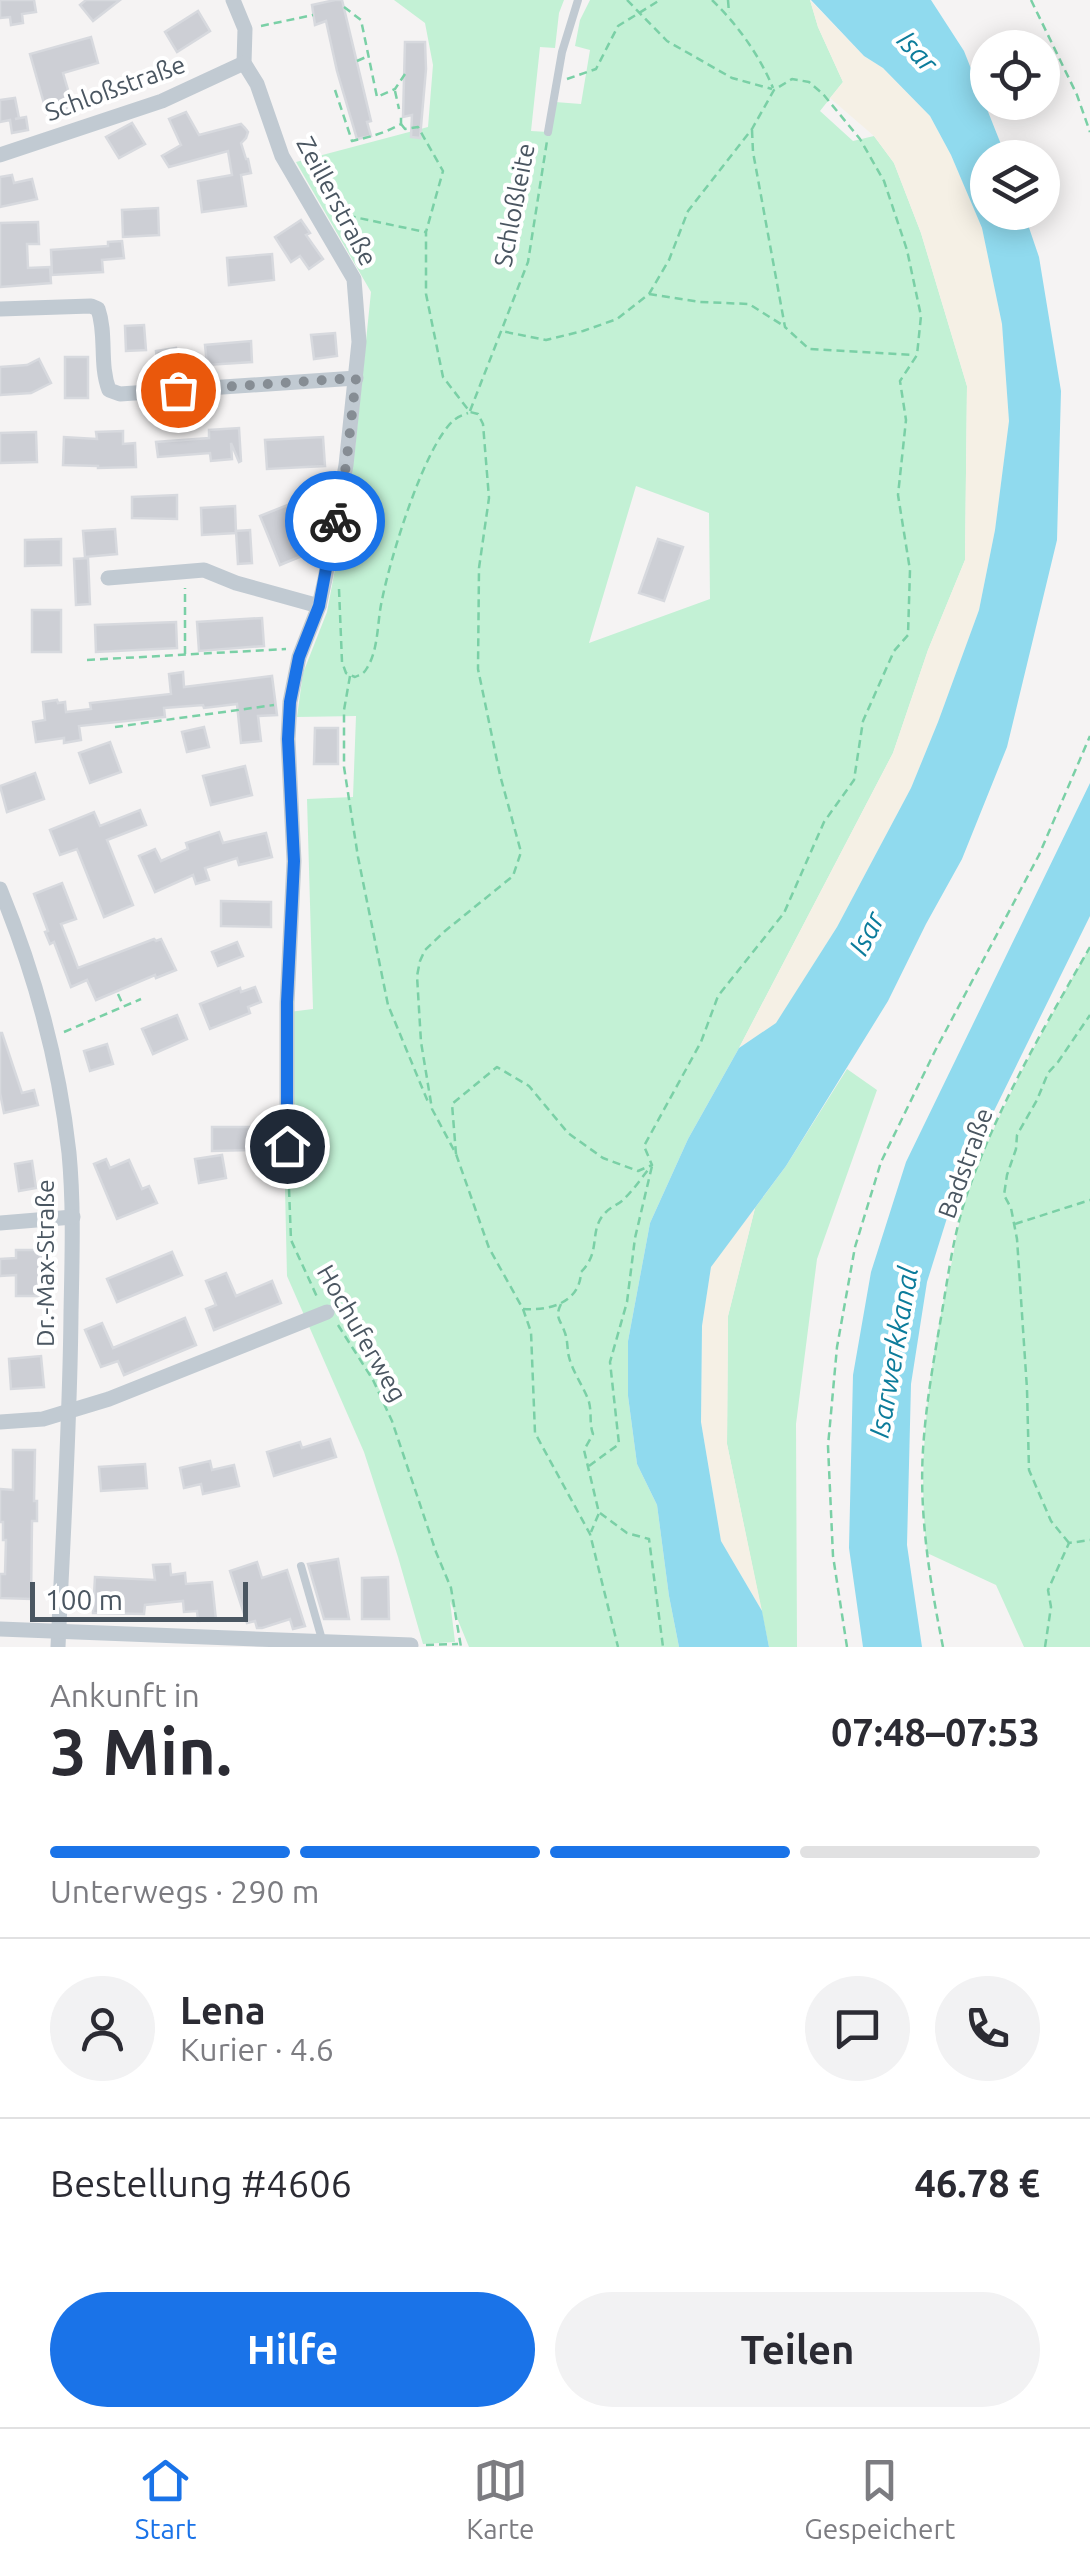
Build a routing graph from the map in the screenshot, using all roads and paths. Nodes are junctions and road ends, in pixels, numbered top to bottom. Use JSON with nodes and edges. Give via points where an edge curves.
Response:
{"nodes":[{"id":1,"x":233,"y":0,"type":"edge"},
{"id":2,"x":578,"y":0,"type":"edge"},
{"id":3,"x":627,"y":0,"type":"edge"},
{"id":4,"x":660,"y":0,"type":"edge"},
{"id":5,"x":712,"y":0,"type":"edge"},
{"id":6,"x":728,"y":0,"type":"edge"},
{"id":7,"x":1031,"y":0,"type":"edge"},
{"id":8,"x":344,"y":8,"type":"dead end"},
{"id":9,"x":639,"y":12,"type":"junction"},
{"id":10,"x":313,"y":14,"type":"dead end"},
{"id":11,"x":729,"y":16,"type":"junction"},
{"id":12,"x":245,"y":29,"type":"junction"},
{"id":13,"x":368,"y":57,"type":"junction"},
{"id":14,"x":357,"y":60,"type":"dead end"},
{"id":15,"x":244,"y":63,"type":"junction"},
{"id":16,"x":405,"y":74,"type":"dead end"},
{"id":17,"x":557,"y":82,"type":"junction"},
{"id":18,"x":395,"y":89,"type":"junction"},
{"id":19,"x":335,"y":90,"type":"dead end"},
{"id":20,"x":774,"y":90,"type":"junction"},
{"id":21,"x":399,"y":109,"type":"dead end"},
{"id":22,"x":400,"y":117,"type":"dead end"},
{"id":23,"x":401,"y":124,"type":"junction"},
{"id":24,"x":752,"y":129,"type":"junction"},
{"id":25,"x":548,"y":132,"type":"joint"},
{"id":26,"x":1090,"y":132,"type":"edge"},
{"id":27,"x":0,"y":154,"type":"edge"},
{"id":28,"x":313,"y":208,"type":"junction"},
{"id":29,"x":426,"y":232,"type":"junction"},
{"id":30,"x":648,"y":294,"type":"junction"},
{"id":31,"x":0,"y":309,"type":"edge"},
{"id":32,"x":785,"y":327,"type":"junction"},
{"id":33,"x":501,"y":331,"type":"junction"},
{"id":34,"x":917,"y":355,"type":"junction"},
{"id":35,"x":356,"y":378,"type":"junction"},
{"id":36,"x":470,"y":412,"type":"junction"},
{"id":37,"x":185,"y":571,"type":"junction"},
{"id":38,"x":108,"y":578,"type":"dead end"},
{"id":39,"x":325,"y":579,"type":"junction"},
{"id":40,"x":319,"y":606,"type":"junction"},
{"id":41,"x":302,"y":648,"type":"junction"},
{"id":42,"x":185,"y":654,"type":"junction"},
{"id":43,"x":86,"y":660,"type":"dead end"},
{"id":44,"x":350,"y":676,"type":"junction"},
{"id":45,"x":290,"y":702,"type":"junction"},
{"id":46,"x":115,"y":727,"type":"dead end"},
{"id":47,"x":1090,"y":736,"type":"edge"},
{"id":48,"x":0,"y":889,"type":"edge"},
{"id":49,"x":1090,"y":948,"type":"edge"},
{"id":50,"x":118,"y":994,"type":"dead end"},
{"id":51,"x":140,"y":999,"type":"dead end"},
{"id":52,"x":124,"y":1006,"type":"junction"},
{"id":53,"x":1090,"y":1015,"type":"edge"},
{"id":54,"x":49,"y":1039,"type":"junction"},
{"id":55,"x":432,"y":1109,"type":"junction"},
{"id":56,"x":287,"y":1146,"type":"joint"},
{"id":57,"x":456,"y":1154,"type":"junction"},
{"id":58,"x":652,"y":1164,"type":"junction"},
{"id":59,"x":1090,"y":1200,"type":"edge"},
{"id":60,"x":72,"y":1217,"type":"junction"},
{"id":61,"x":0,"y":1223,"type":"edge"},
{"id":62,"x":1013,"y":1224,"type":"junction"},
{"id":63,"x":561,"y":1304,"type":"junction"},
{"id":64,"x":523,"y":1308,"type":"junction"},
{"id":65,"x":327,"y":1312,"type":"junction"},
{"id":66,"x":70,"y":1411,"type":"junction"},
{"id":67,"x":0,"y":1422,"type":"edge"},
{"id":68,"x":589,"y":1466,"type":"junction"},
{"id":69,"x":598,"y":1512,"type":"junction"},
{"id":70,"x":590,"y":1534,"type":"junction"},
{"id":71,"x":1090,"y":1540,"type":"edge"},
{"id":72,"x":1069,"y":1543,"type":"junction"},
{"id":73,"x":301,"y":1566,"type":"dead end"},
{"id":74,"x":0,"y":1629,"type":"edge"},
{"id":75,"x":58,"y":1630,"type":"junction"},
{"id":76,"x":323,"y":1643,"type":"junction"},
{"id":77,"x":292,"y":1645,"type":"edge"},
{"id":78,"x":460,"y":1645,"type":"edge"},
{"id":79,"x":411,"y":1646,"type":"edge"},
{"id":80,"x":58,"y":1647,"type":"edge"},
{"id":81,"x":618,"y":1647,"type":"edge"},
{"id":82,"x":663,"y":1647,"type":"edge"},
{"id":83,"x":846,"y":1647,"type":"edge"},
{"id":84,"x":943,"y":1647,"type":"edge"},
{"id":85,"x":1045,"y":1647,"type":"edge"}],
"edges":[{"from":1,"to":12,"type":"street","name":"Zeillerstraße"},
{"from":2,"to":17,"type":"lane","name":"Schloßleite"},
{"from":3,"to":9,"type":"path"},
{"from":4,"to":9,"type":"path"},
{"from":5,"to":11,"type":"path"},
{"from":6,"to":11,"type":"path"},
{"from":7,"to":26,"type":"path"},
{"from":8,"to":13,"type":"path","via":[[361,20]]},
{"from":9,"to":17,"type":"path","via":[[618,26],[596,69]]},
{"from":9,"to":20,"type":"path","via":[[667,41],[732,78]]},
{"from":10,"to":12,"type":"path"},
{"from":11,"to":20,"type":"path"},
{"from":12,"to":15,"type":"street","name":"Zeillerstraße"},
{"from":13,"to":14,"type":"path"},
{"from":13,"to":18,"type":"path","via":[[377,97]]},
{"from":15,"to":27,"type":"street","name":"Schloßstraße","via":[[162,102]]},
{"from":15,"to":28,"type":"street","name":"Zeillerstraße","via":[[282,156]]},
{"from":16,"to":18,"type":"path"},
{"from":17,"to":25,"type":"lane","name":"Schloßleite"},
{"from":18,"to":21,"type":"path"},
{"from":19,"to":23,"type":"path","via":[[352,141]]},
{"from":20,"to":24,"type":"path"},
{"from":20,"to":34,"type":"path","via":[[792,78],[810,82],[860,139],[884,181],[921,316]]},
{"from":22,"to":23,"type":"path"},
{"from":23,"to":29,"type":"path","via":[[418,128],[443,171]]},
{"from":24,"to":30,"type":"path","via":[[688,211]]},
{"from":24,"to":32,"type":"path"},
{"from":25,"to":33,"type":"path","name":"Schloßleite","via":[[528,262]]},
{"from":28,"to":29,"type":"path"},
{"from":28,"to":35,"type":"street","name":"Zeillerstraße","via":[[354,279]]},
{"from":29,"to":36,"type":"path","via":[[426,294],[442,378]]},
{"from":30,"to":32,"type":"path","via":[[749,304]]},
{"from":30,"to":33,"type":"path","via":[[617,319],[582,331],[546,340]]},
{"from":31,"to":35,"type":"street","via":[[98,310],[104,378],[108,390],[120,394]]},
{"from":32,"to":34,"type":"path","via":[[808,349]]},
{"from":33,"to":36,"type":"path","name":"Schloßleite"},
{"from":34,"to":58,"type":"path","via":[[900,381],[906,420],[898,495],[910,570],[908,635],[863,720],[854,780],[824,822],[784,913],[718,996],[644,1146]]},
{"from":35,"to":39,"type":"street","name":"Zeillerstraße"},
{"from":36,"to":44,"type":"path","via":[[443,433],[424,469],[392,560],[372,656],[362,674]]},
{"from":36,"to":55,"type":"path","via":[[482,424],[489,498],[479,568],[478,669],[521,852],[512,876],[420,960],[418,1009]]},
{"from":37,"to":38,"type":"street"},
{"from":37,"to":40,"type":"street","via":[[204,570]]},
{"from":37,"to":42,"type":"path"},
{"from":39,"to":40,"type":"street","name":"Zeillerstraße"},
{"from":39,"to":44,"type":"path","via":[[339,586],[342,662]]},
{"from":40,"to":41,"type":"street","name":"Zeillerstraße"},
{"from":41,"to":42,"type":"path"},
{"from":41,"to":45,"type":"street","name":"Zeillerstraße"},
{"from":42,"to":43,"type":"path"},
{"from":44,"to":55,"type":"path","via":[[344,767],[358,856],[388,1005]]},
{"from":45,"to":46,"type":"path"},
{"from":45,"to":56,"type":"street","name":"Zeillerstraße","via":[[294,861]]},
{"from":47,"to":83,"type":"path","via":[[1039,855],[882,1162],[855,1247],[828,1446]]},
{"from":48,"to":54,"type":"street","name":"Dr.-Max-Straße"},
{"from":49,"to":84,"type":"path","name":"Badstraße","via":[[998,1118],[966,1196],[946,1284],[922,1451],[924,1526]]},
{"from":50,"to":52,"type":"path"},
{"from":51,"to":52,"type":"path"},
{"from":52,"to":54,"type":"path"},
{"from":53,"to":62,"type":"path","via":[[1048,1073],[1017,1136],[1004,1195]]},
{"from":54,"to":60,"type":"street","name":"Dr.-Max-Straße","via":[[64,1116]]},
{"from":55,"to":57,"type":"path"},
{"from":56,"to":65,"type":"path","name":"Hochuferweg","via":[[291,1240]]},
{"from":57,"to":58,"type":"path","via":[[452,1104],[497,1067],[530,1086],[568,1133],[603,1158],[638,1171]]},
{"from":57,"to":64,"type":"path","via":[[489,1248]]},
{"from":58,"to":63,"type":"path","via":[[623,1202],[604,1213],[594,1254]]},
{"from":58,"to":68,"type":"path","via":[[610,1362],[620,1444]]},
{"from":59,"to":62,"type":"path"},
{"from":60,"to":61,"type":"street"},
{"from":60,"to":66,"type":"street","name":"Dr.-Max-Straße"},
{"from":62,"to":72,"type":"path","via":[[1029,1470],[1050,1521]]},
{"from":63,"to":64,"type":"path"},
{"from":63,"to":68,"type":"path","via":[[557,1318],[592,1419],[584,1450]]},
{"from":64,"to":70,"type":"path","via":[[532,1332],[535,1433]]},
{"from":65,"to":66,"type":"street"},
{"from":65,"to":78,"type":"path","name":"Hochuferweg","via":[[392,1422],[451,1588]]},
{"from":66,"to":67,"type":"street"},
{"from":66,"to":75,"type":"street","name":"Dr.-Max-Straße"},
{"from":68,"to":69,"type":"path"},
{"from":69,"to":70,"type":"path"},
{"from":69,"to":82,"type":"path","via":[[627,1533],[650,1539]]},
{"from":70,"to":81,"type":"path"},
{"from":71,"to":72,"type":"path"},
{"from":72,"to":85,"type":"path","via":[[1048,1590]]},
{"from":73,"to":76,"type":"lane"},
{"from":74,"to":75,"type":"street"},
{"from":75,"to":77,"type":"street"},
{"from":75,"to":80,"type":"street","name":"Dr.-Max-Straße"},
{"from":76,"to":77,"type":"street"},
{"from":76,"to":79,"type":"street"},
{"from":78,"to":79,"type":"path"}]}
